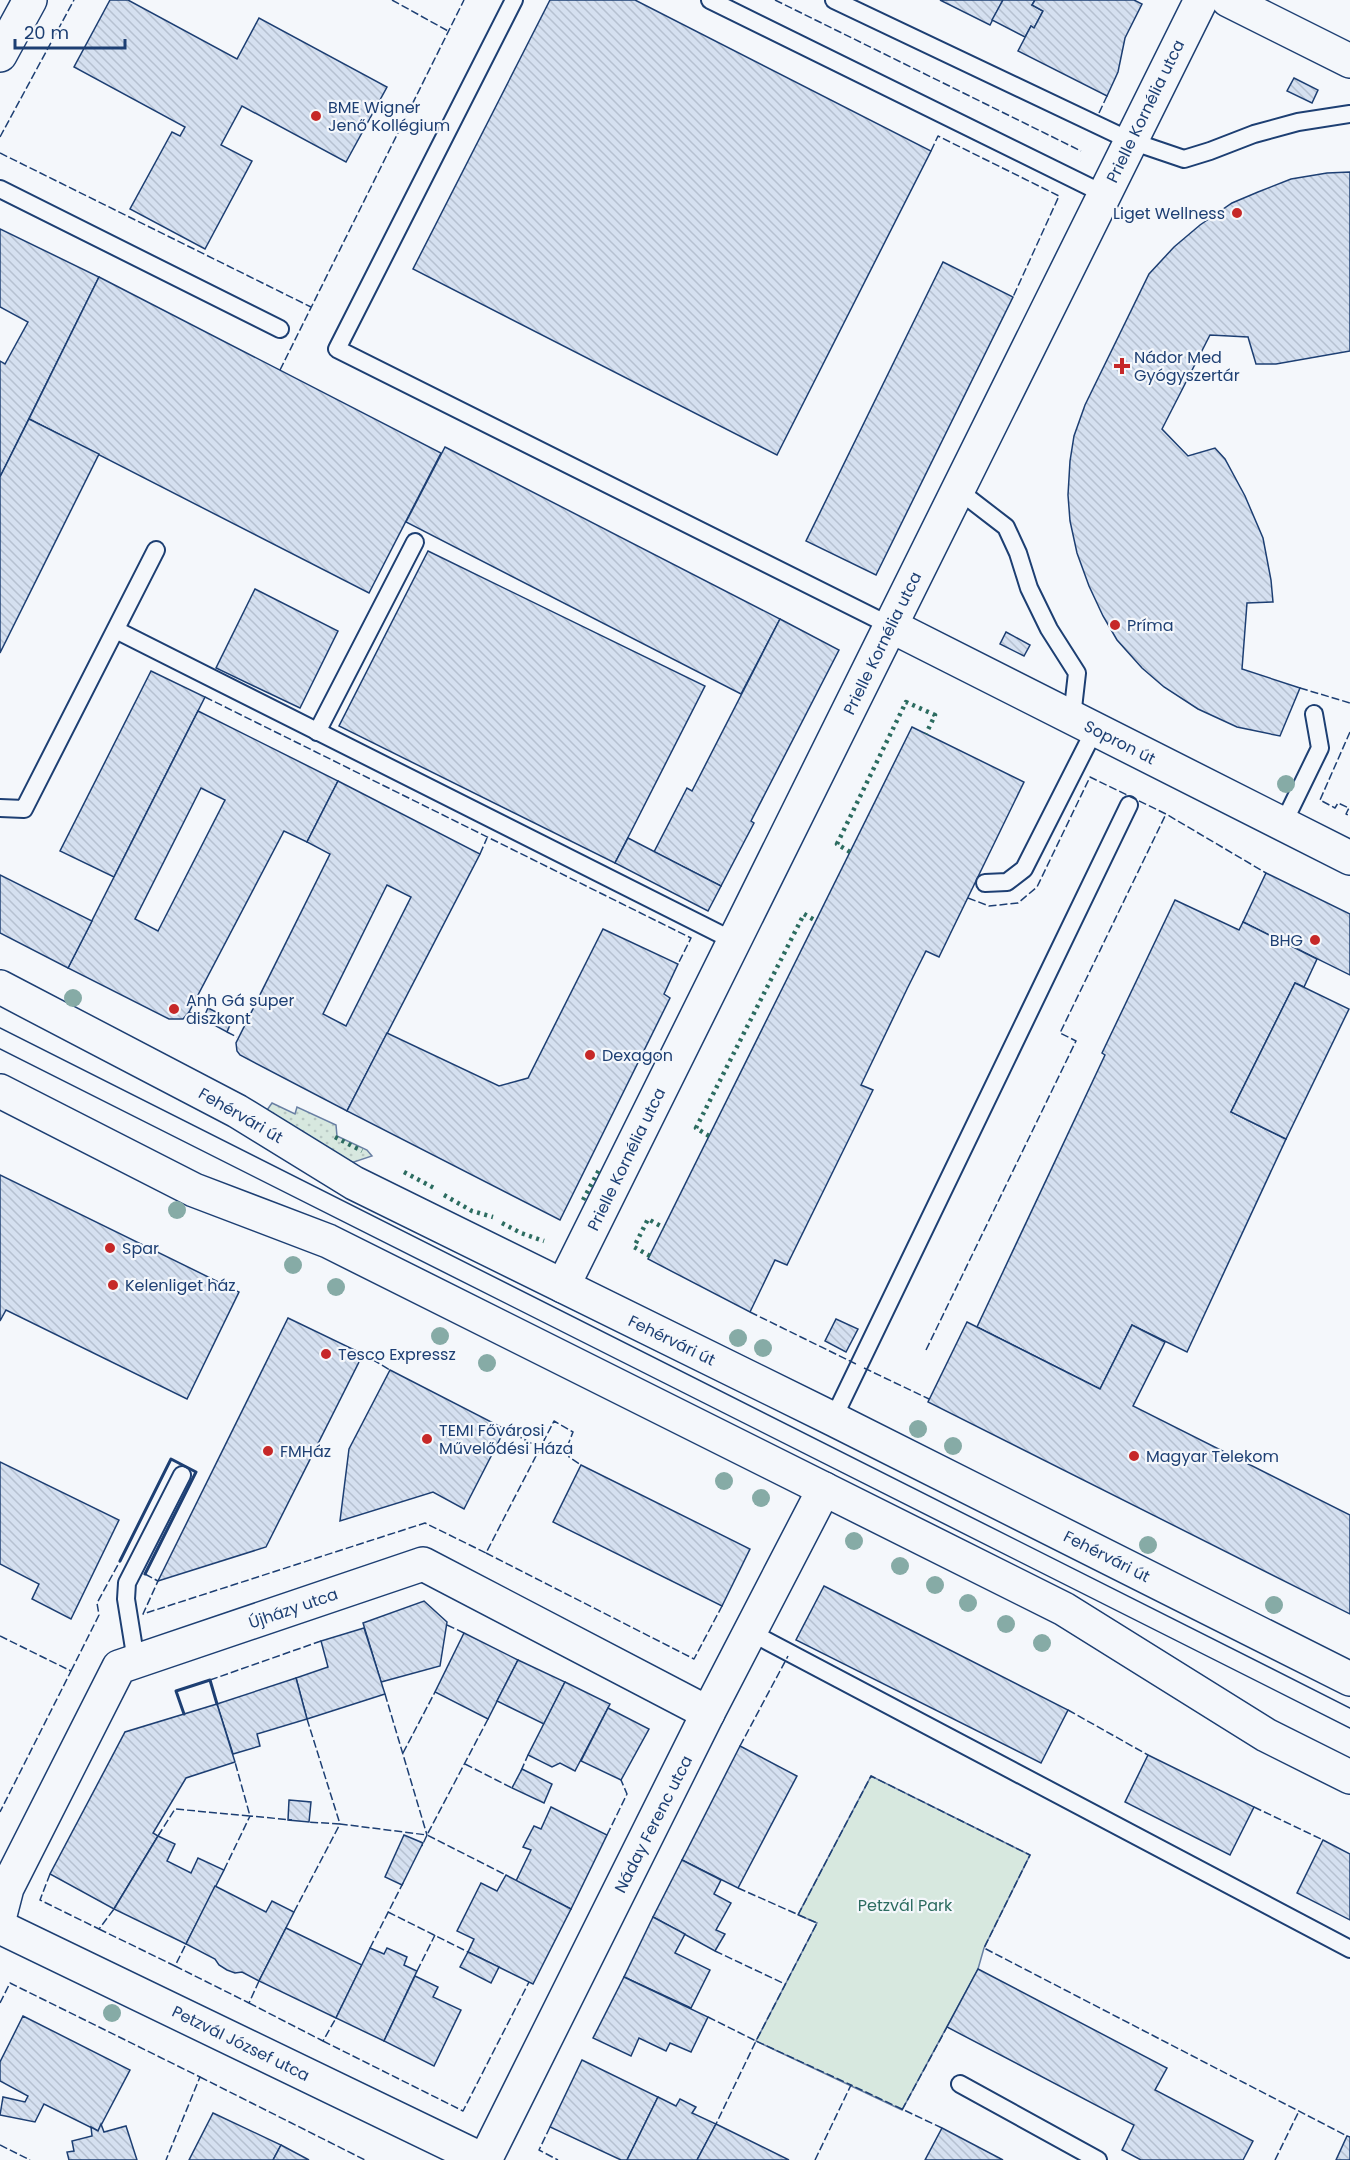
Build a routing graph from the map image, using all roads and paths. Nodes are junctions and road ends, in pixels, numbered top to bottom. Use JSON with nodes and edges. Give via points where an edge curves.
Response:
{"nodes":[{"id":1,"x":30,"y":0,"type":"edge"},
{"id":2,"x":514,"y":0,"type":"edge"},
{"id":3,"x":710,"y":0,"type":"edge"},
{"id":4,"x":834,"y":0,"type":"edge"},
{"id":5,"x":1201,"y":0,"type":"edge"},
{"id":6,"x":1228,"y":0,"type":"edge"},
{"id":7,"x":0,"y":55,"type":"edge"},
{"id":8,"x":1350,"y":61,"type":"edge"},
{"id":9,"x":1350,"y":114,"type":"edge"},
{"id":10,"x":1131,"y":141,"type":"junction"},
{"id":11,"x":0,"y":189,"type":"edge"},
{"id":12,"x":1104,"y":194,"type":"junction"},
{"id":13,"x":280,"y":329,"type":"dead end"},
{"id":14,"x":958,"y":490,"type":"junction"},
{"id":15,"x":415,"y":542,"type":"dead end"},
{"id":16,"x":156,"y":550,"type":"dead end"},
{"id":17,"x":891,"y":626,"type":"junction"},
{"id":18,"x":116,"y":630,"type":"junction"},
{"id":19,"x":1314,"y":714,"type":"dead end"},
{"id":20,"x":1083,"y":723,"type":"junction"},
{"id":21,"x":317,"y":732,"type":"junction"},
{"id":22,"x":1129,"y":805,"type":"dead end"},
{"id":23,"x":0,"y":808,"type":"edge"},
{"id":24,"x":1283,"y":824,"type":"junction"},
{"id":25,"x":1350,"y":858,"type":"edge"},
{"id":26,"x":985,"y":883,"type":"dead end"},
{"id":27,"x":735,"y":941,"type":"junction"},
{"id":28,"x":0,"y":987,"type":"edge"},
{"id":29,"x":0,"y":1091,"type":"edge"},
{"id":30,"x":563,"y":1286,"type":"junction"},
{"id":31,"x":833,"y":1419,"type":"junction"},
{"id":32,"x":182,"y":1475,"type":"dead end"},
{"id":33,"x":824,"y":1490,"type":"junction"},
{"id":34,"x":750,"y":1632,"type":"junction"},
{"id":35,"x":136,"y":1661,"type":"junction"},
{"id":36,"x":1350,"y":1679,"type":"edge"},
{"id":37,"x":708,"y":1713,"type":"junction"},
{"id":38,"x":1350,"y":1777,"type":"edge"},
{"id":39,"x":0,"y":1915,"type":"edge"},
{"id":40,"x":0,"y":1927,"type":"edge"},
{"id":41,"x":1350,"y":1949,"type":"edge"},
{"id":42,"x":960,"y":2084,"type":"dead end"},
{"id":43,"x":1070,"y":2154,"type":"edge"},
{"id":44,"x":484,"y":2160,"type":"edge"},
{"id":45,"x":1098,"y":2160,"type":"edge"}],
"edges":[{"from":1,"to":7,"type":"street"},
{"from":2,"to":17,"type":"lane","via":[[337,349]]},
{"from":3,"to":12,"type":"lane"},
{"from":4,"to":10,"type":"lane"},
{"from":5,"to":10,"type":"street","name":"Prielle Kornélia utca"},
{"from":6,"to":8,"type":"street"},
{"from":9,"to":10,"type":"lane","via":[[1298,122],[1184,159]]},
{"from":10,"to":12,"type":"street","name":"Prielle Kornélia utca"},
{"from":11,"to":13,"type":"lane"},
{"from":12,"to":14,"type":"street","name":"Prielle Kornélia utca"},
{"from":14,"to":17,"type":"street","name":"Prielle Kornélia utca"},
{"from":14,"to":20,"type":"lane","via":[[1006,527],[1029,588],[1077,674]]},
{"from":15,"to":21,"type":"lane"},
{"from":16,"to":18,"type":"lane"},
{"from":17,"to":20,"type":"street","name":"Sopron út"},
{"from":17,"to":27,"type":"street","name":"Prielle Kornélia utca"},
{"from":18,"to":21,"type":"lane"},
{"from":18,"to":23,"type":"lane","via":[[24,809]]},
{"from":19,"to":24,"type":"lane","via":[[1320,748]]},
{"from":20,"to":24,"type":"street","name":"Sopron út"},
{"from":20,"to":26,"type":"lane","via":[[1024,869],[1007,882]]},
{"from":21,"to":27,"type":"lane"},
{"from":22,"to":31,"type":"lane"},
{"from":24,"to":25,"type":"street","name":"Sopron út"},
{"from":27,"to":30,"type":"street","name":"Prielle Kornélia utca"},
{"from":28,"to":30,"type":"street","name":"Fehérvári út","via":[[237,1111],[354,1183]]},
{"from":29,"to":33,"type":"street","via":[[194,1190],[328,1241]]},
{"from":30,"to":31,"type":"street","name":"Fehérvári út"},
{"from":31,"to":36,"type":"street","name":"Fehérvári út"},
{"from":32,"to":35,"type":"lane","via":[[127,1584]]},
{"from":33,"to":34,"type":"street","name":"Náday Ferenc utca"},
{"from":33,"to":38,"type":"street","via":[[1064,1609],[1266,1735]]},
{"from":34,"to":37,"type":"street","name":"Náday Ferenc utca"},
{"from":34,"to":41,"type":"lane"},
{"from":35,"to":37,"type":"street","name":"Újházy utca","via":[[423,1564]]},
{"from":35,"to":39,"type":"street","name":"Újházy utca","via":[[119,1667],[114,1676],[7,1888]]},
{"from":37,"to":44,"type":"street","name":"Náday Ferenc utca"},
{"from":40,"to":44,"type":"street","name":"Petzvál József utca"},
{"from":42,"to":43,"type":"lane"},
{"from":43,"to":45,"type":"lane"}]}
